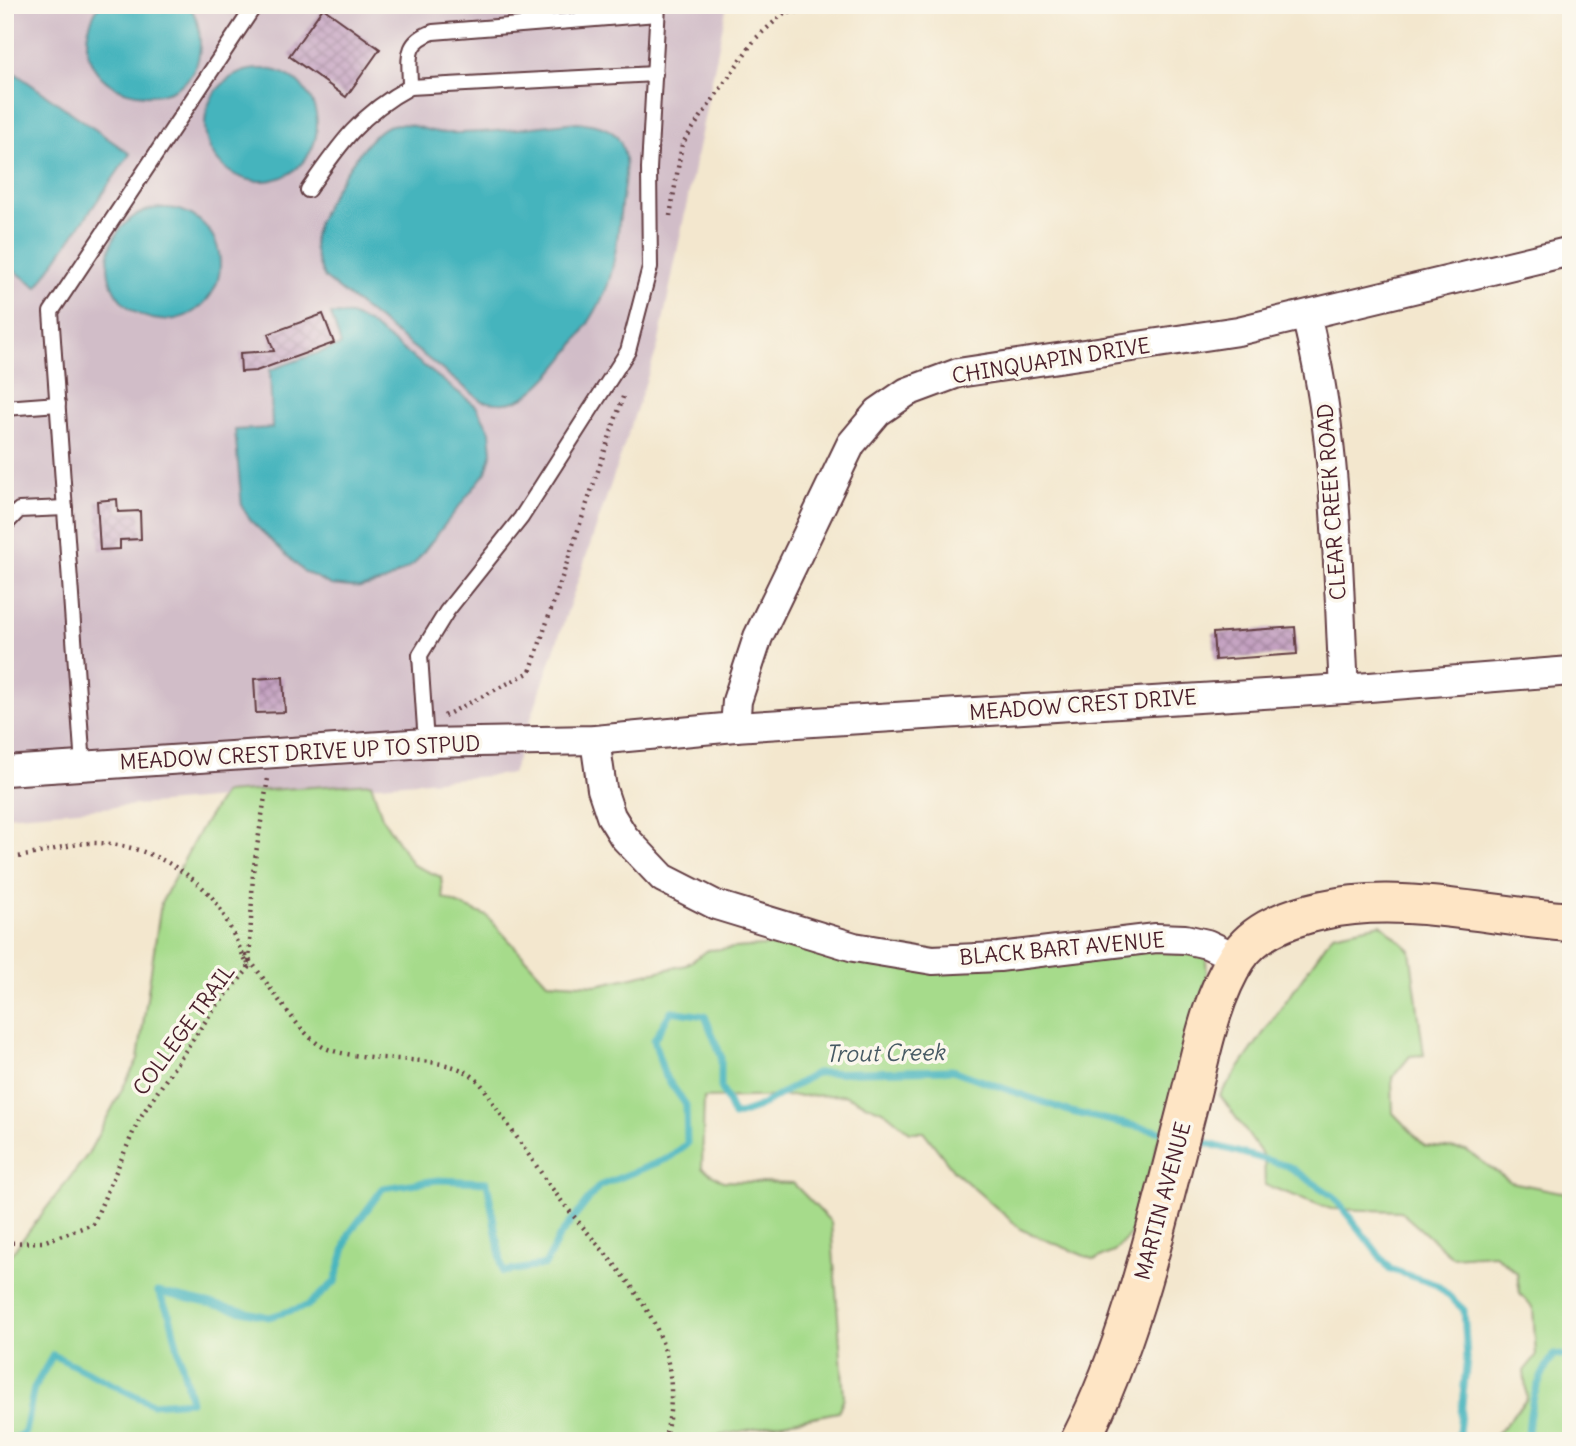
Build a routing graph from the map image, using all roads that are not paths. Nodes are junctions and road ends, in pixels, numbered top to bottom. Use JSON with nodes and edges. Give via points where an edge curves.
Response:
{"nodes":[{"id":1,"x":255,"y":5,"type":"edge"},
{"id":2,"x":657,"y":9,"type":"edge"},
{"id":3,"x":654,"y":74,"type":"junction"},
{"id":4,"x":410,"y":87,"type":"junction"},
{"id":5,"x":308,"y":190,"type":"dead end"},
{"id":6,"x":1571,"y":251,"type":"edge"},
{"id":7,"x":1306,"y":316,"type":"junction"},
{"id":8,"x":58,"y":404,"type":"junction"},
{"id":9,"x":5,"y":408,"type":"edge"},
{"id":10,"x":65,"y":508,"type":"junction"},
{"id":11,"x":5,"y":525,"type":"edge"},
{"id":12,"x":1571,"y":671,"type":"edge"},
{"id":13,"x":1344,"y":689,"type":"junction"},
{"id":14,"x":735,"y":727,"type":"junction"},
{"id":15,"x":595,"y":740,"type":"junction"},
{"id":16,"x":426,"y":743,"type":"junction"},
{"id":17,"x":5,"y":756,"type":"edge"},
{"id":18,"x":83,"y":766,"type":"junction"},
{"id":19,"x":6,"y":771,"type":"edge"},
{"id":20,"x":1571,"y":922,"type":"edge"},
{"id":21,"x":1237,"y":958,"type":"junction"},
{"id":22,"x":1080,"y":1441,"type":"edge"}],
"edges":[{"from":1,"to":8,"type":"lane","via":[[51,312]]},
{"from":2,"to":3,"type":"lane"},
{"from":2,"to":4,"type":"lane","via":[[433,32],[417,38],[410,51]]},
{"from":3,"to":4,"type":"lane"},
{"from":3,"to":16,"type":"lane","via":[[650,267],[628,351],[522,518],[447,611],[420,655]]},
{"from":4,"to":5,"type":"lane","via":[[380,103],[343,139]]},
{"from":6,"to":7,"type":"street","name":"CHINQUAPIN DRIVE"},
{"from":7,"to":13,"type":"street","name":"CLEAR CREEK ROAD","via":[[1330,442]]},
{"from":7,"to":14,"type":"street","name":"CHINQUAPIN DRIVE","via":[[1163,344],[958,373],[907,392],[878,412],[851,444],[758,637],[737,701]]},
{"from":8,"to":9,"type":"lane"},
{"from":8,"to":10,"type":"lane"},
{"from":10,"to":11,"type":"lane","via":[[19,510]]},
{"from":10,"to":18,"type":"lane"},
{"from":12,"to":13,"type":"street","name":"MEADOW CREST DRIVE"},
{"from":13,"to":14,"type":"street","name":"MEADOW CREST DRIVE"},
{"from":14,"to":15,"type":"street","name":"MEADOW CREST DRIVE"},
{"from":15,"to":16,"type":"street","name":"MEADOW CREST DRIVE UP TO STPUD"},
{"from":15,"to":21,"type":"street","name":"BLACK BART AVENUE","via":[[602,789],[624,837],[663,878],[716,905],[854,947],[933,960],[1156,939],[1207,944]]},
{"from":16,"to":18,"type":"street","name":"MEADOW CREST DRIVE UP TO STPUD"},
{"from":17,"to":19,"type":"lane"},
{"from":18,"to":19,"type":"street","name":"MEADOW CREST DRIVE UP TO STPUD"},
{"from":20,"to":21,"type":"street","via":[[1408,906],[1325,909],[1268,929]]},
{"from":21,"to":22,"type":"street","name":"MARTIN AVENUE","via":[[1208,1031],[1123,1343]]}]}
